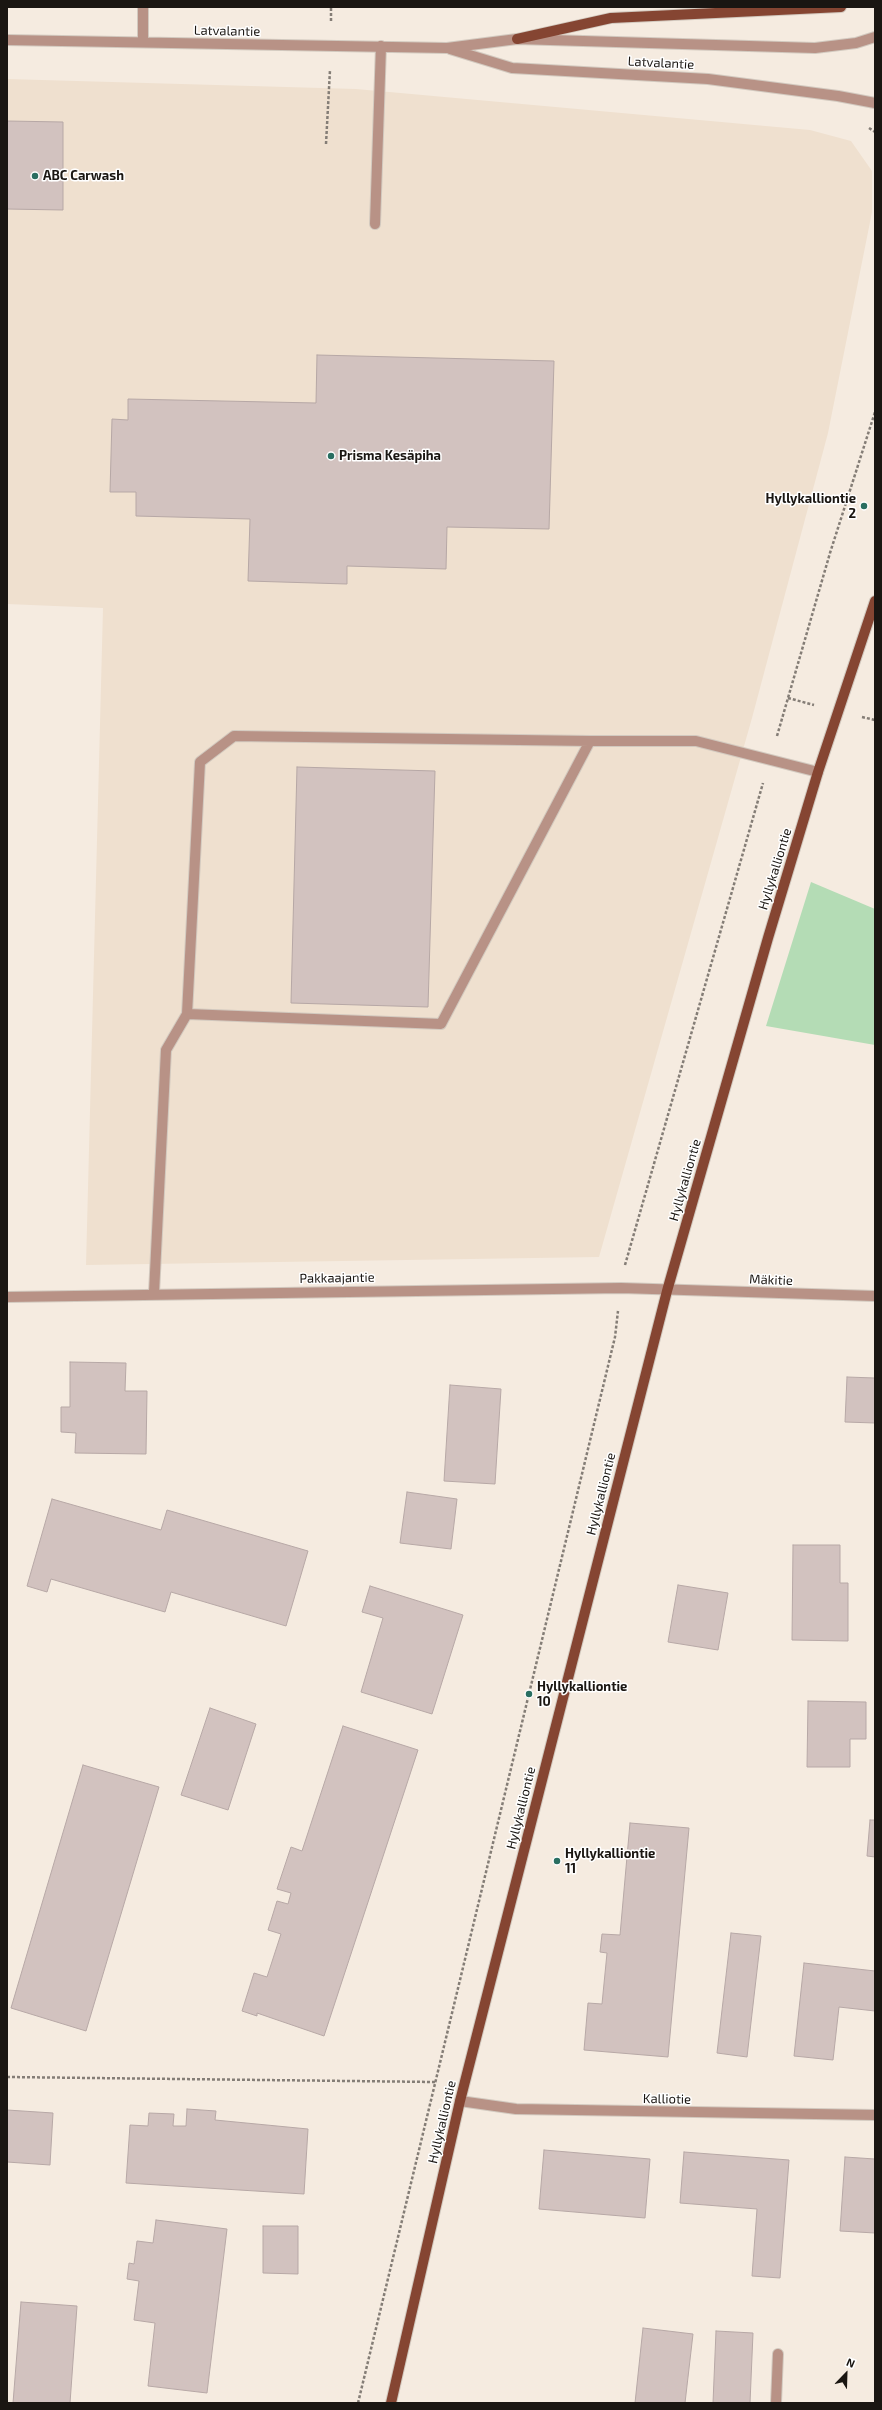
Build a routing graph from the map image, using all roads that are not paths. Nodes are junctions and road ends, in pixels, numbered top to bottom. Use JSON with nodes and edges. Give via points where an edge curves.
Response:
{"nodes":[{"id":1,"x":143,"y":7,"type":"edge"},
{"id":2,"x":840,"y":7,"type":"edge"},
{"id":3,"x":875,"y":37,"type":"edge"},
{"id":4,"x":517,"y":39,"type":"junction"},
{"id":5,"x":7,"y":40,"type":"edge"},
{"id":6,"x":143,"y":42,"type":"junction"},
{"id":7,"x":381,"y":46,"type":"junction"},
{"id":8,"x":447,"y":48,"type":"junction"},
{"id":9,"x":875,"y":103,"type":"edge"},
{"id":10,"x":375,"y":224,"type":"dead end"},
{"id":11,"x":875,"y":602,"type":"edge"},
{"id":12,"x":590,"y":741,"type":"junction"},
{"id":13,"x":818,"y":772,"type":"junction"},
{"id":14,"x":187,"y":1014,"type":"junction"},
{"id":15,"x":667,"y":1291,"type":"junction"},
{"id":16,"x":154,"y":1293,"type":"junction"},
{"id":17,"x":7,"y":1296,"type":"edge"},
{"id":18,"x":875,"y":1296,"type":"edge"},
{"id":19,"x":460,"y":2101,"type":"junction"},
{"id":20,"x":875,"y":2115,"type":"edge"},
{"id":21,"x":778,"y":2354,"type":"dead end"},
{"id":22,"x":391,"y":2403,"type":"edge"},
{"id":23,"x":776,"y":2403,"type":"edge"}],
"edges":[{"from":1,"to":6,"type":"street"},
{"from":2,"to":4,"type":"main road","via":[[611,18]]},
{"from":3,"to":4,"type":"street","name":"Latvalantie","via":[[856,43],[815,48]]},
{"from":4,"to":8,"type":"street","name":"Latvalantie"},
{"from":5,"to":6,"type":"street","name":"Latvalantie"},
{"from":6,"to":7,"type":"street","name":"Latvalantie"},
{"from":7,"to":8,"type":"street","name":"Latvalantie"},
{"from":7,"to":10,"type":"street"},
{"from":8,"to":9,"type":"street","name":"Latvalantie","via":[[512,68],[708,78]]},
{"from":11,"to":13,"type":"main road","name":"Hyllykalliontie"},
{"from":12,"to":13,"type":"street","via":[[696,741]]},
{"from":12,"to":14,"type":"street","via":[[441,1024]]},
{"from":12,"to":14,"type":"street","via":[[234,736],[200,762]]},
{"from":13,"to":15,"type":"main road","name":"Hyllykalliontie"},
{"from":14,"to":16,"type":"street","via":[[166,1050]]},
{"from":15,"to":16,"type":"street","name":"Pakkaajantie","via":[[621,1288]]},
{"from":15,"to":18,"type":"street","name":"Mäkitie"},
{"from":15,"to":19,"type":"main road","name":"Hyllykalliontie"},
{"from":16,"to":17,"type":"street","name":"Pakkaajantie"},
{"from":19,"to":20,"type":"street","name":"Kalliotie","via":[[516,2109]]},
{"from":19,"to":22,"type":"main road","name":"Hyllykalliontie"},
{"from":21,"to":23,"type":"street"}]}
